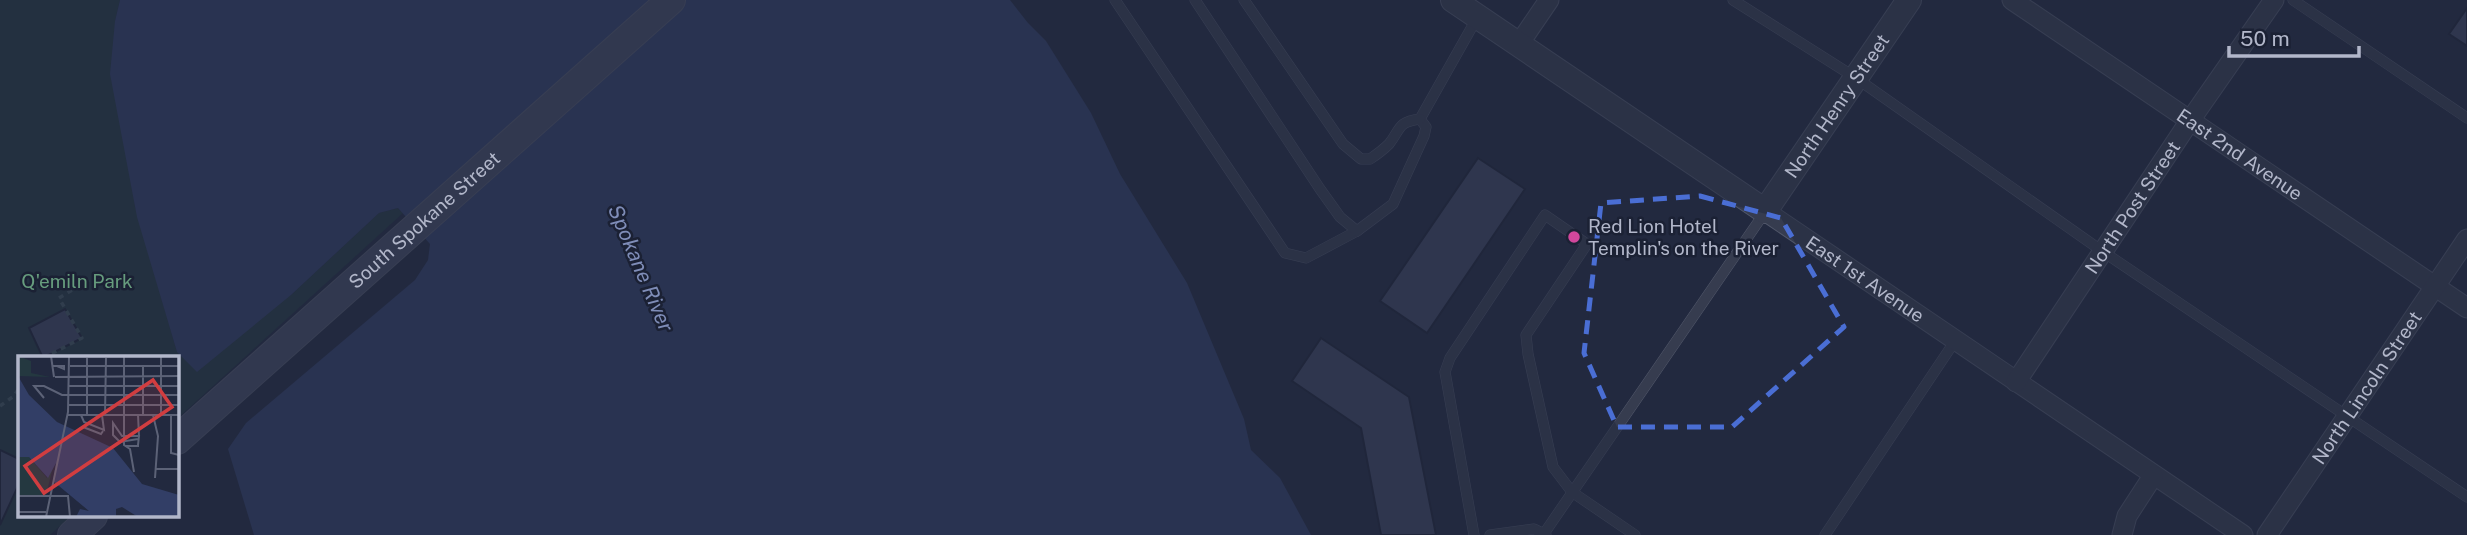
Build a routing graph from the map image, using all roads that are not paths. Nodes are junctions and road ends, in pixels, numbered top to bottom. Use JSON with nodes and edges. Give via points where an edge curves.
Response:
{"nodes":[{"id":1,"x":671,"y":0,"type":"edge"},
{"id":2,"x":1115,"y":0,"type":"edge"},
{"id":3,"x":1195,"y":0,"type":"edge"},
{"id":4,"x":1244,"y":0,"type":"edge"},
{"id":5,"x":1453,"y":0,"type":"edge"},
{"id":6,"x":1549,"y":0,"type":"edge"},
{"id":7,"x":1733,"y":0,"type":"edge"},
{"id":8,"x":1909,"y":0,"type":"edge"},
{"id":9,"x":2012,"y":0,"type":"edge"},
{"id":10,"x":2274,"y":0,"type":"edge"},
{"id":11,"x":2293,"y":0,"type":"edge"},
{"id":12,"x":1478,"y":17,"type":"junction"},
{"id":13,"x":1519,"y":44,"type":"junction"},
{"id":14,"x":1856,"y":79,"type":"junction"},
{"id":15,"x":2467,"y":118,"type":"edge"},
{"id":16,"x":1420,"y":119,"type":"junction"},
{"id":17,"x":2189,"y":121,"type":"junction"},
{"id":18,"x":1765,"y":211,"type":"junction"},
{"id":19,"x":1357,"y":231,"type":"junction"},
{"id":20,"x":2467,"y":239,"type":"edge"},
{"id":21,"x":2102,"y":251,"type":"junction"},
{"id":22,"x":2435,"y":286,"type":"junction"},
{"id":23,"x":2467,"y":308,"type":"edge"},
{"id":24,"x":1955,"y":341,"type":"junction"},
{"id":25,"x":2016,"y":382,"type":"junction"},
{"id":26,"x":2347,"y":417,"type":"junction"},
{"id":27,"x":178,"y":439,"type":"edge"},
{"id":28,"x":2159,"y":479,"type":"junction"},
{"id":29,"x":1572,"y":492,"type":"junction"},
{"id":30,"x":2467,"y":497,"type":"edge"},
{"id":31,"x":91,"y":518,"type":"edge"},
{"id":32,"x":72,"y":535,"type":"edge"},
{"id":33,"x":1474,"y":535,"type":"edge"},
{"id":34,"x":1490,"y":535,"type":"edge"},
{"id":35,"x":1544,"y":535,"type":"edge"},
{"id":36,"x":1635,"y":535,"type":"edge"},
{"id":37,"x":1825,"y":535,"type":"edge"},
{"id":38,"x":2123,"y":535,"type":"edge"},
{"id":39,"x":2243,"y":535,"type":"edge"},
{"id":40,"x":2267,"y":535,"type":"edge"}],
"edges":[{"from":1,"to":27,"type":"main road","name":"South Spokane Street"},
{"from":2,"to":19,"type":"lane","via":[[1285,253],[1306,258]]},
{"from":3,"to":19,"type":"lane","via":[[1340,217]]},
{"from":4,"to":16,"type":"lane","via":[[1352,153],[1370,159],[1390,143],[1402,124]]},
{"from":5,"to":12,"type":"street","name":"East 1st Avenue"},
{"from":6,"to":13,"type":"street"},
{"from":7,"to":14,"type":"lane"},
{"from":8,"to":14,"type":"street","name":"North Henry Street"},
{"from":9,"to":17,"type":"street","name":"East 2nd Avenue"},
{"from":10,"to":17,"type":"street","name":"North Post Street"},
{"from":11,"to":15,"type":"lane"},
{"from":12,"to":13,"type":"street","name":"East 1st Avenue"},
{"from":12,"to":16,"type":"lane"},
{"from":13,"to":18,"type":"street","name":"East 1st Avenue"},
{"from":14,"to":18,"type":"street","name":"North Henry Street"},
{"from":14,"to":21,"type":"lane"},
{"from":16,"to":19,"type":"lane","via":[[1426,127],[1424,136],[1393,204]]},
{"from":17,"to":21,"type":"street","name":"North Post Street"},
{"from":17,"to":22,"type":"street","name":"East 2nd Avenue"},
{"from":18,"to":24,"type":"street","name":"East 1st Avenue"},
{"from":18,"to":29,"type":"lane"},
{"from":20,"to":22,"type":"street","name":"North Lincoln Street"},
{"from":21,"to":25,"type":"street","name":"North Post Street"},
{"from":21,"to":26,"type":"lane"},
{"from":22,"to":23,"type":"street","name":"East 2nd Avenue"},
{"from":22,"to":26,"type":"street","name":"North Lincoln Street"},
{"from":24,"to":25,"type":"street","name":"East 1st Avenue"},
{"from":24,"to":37,"type":"lane"},
{"from":25,"to":28,"type":"street","name":"East 1st Avenue"},
{"from":26,"to":30,"type":"lane"},
{"from":26,"to":40,"type":"street","name":"North Lincoln Street"},
{"from":28,"to":38,"type":"street","via":[[2137,523]]},
{"from":28,"to":39,"type":"street","name":"East 1st Avenue"},
{"from":29,"to":33,"type":"lane","via":[[1553,467],[1526,335],[1587,244],[1545,215],[1445,372]]},
{"from":29,"to":35,"type":"lane"},
{"from":29,"to":36,"type":"lane"},
{"from":31,"to":32,"type":"main road"},
{"from":34,"to":35,"type":"lane","via":[[1534,529]]}]}
